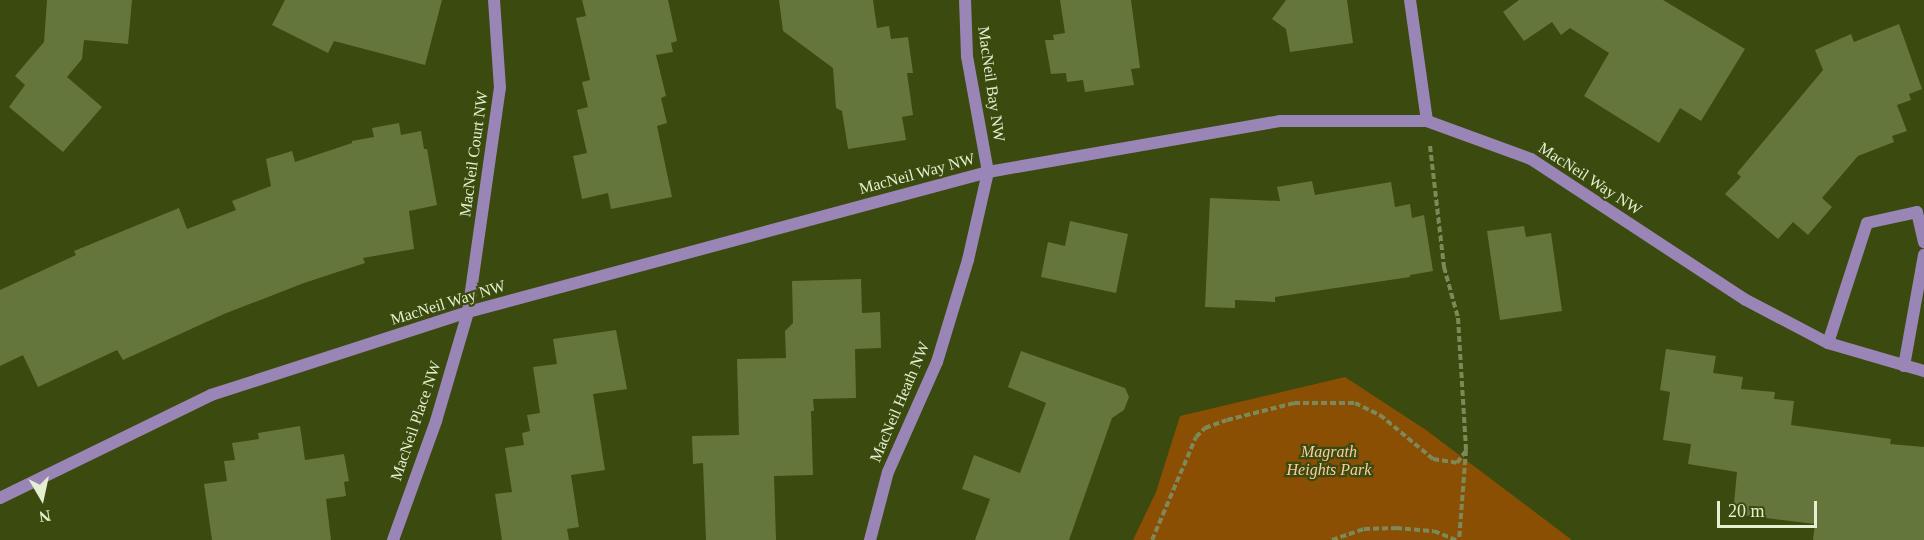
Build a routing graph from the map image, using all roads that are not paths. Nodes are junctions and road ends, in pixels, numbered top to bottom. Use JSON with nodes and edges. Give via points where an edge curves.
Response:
{"nodes":[{"id":1,"x":494,"y":0,"type":"edge"},
{"id":2,"x":965,"y":0,"type":"edge"},
{"id":3,"x":1410,"y":0,"type":"edge"},
{"id":4,"x":1427,"y":121,"type":"junction"},
{"id":5,"x":988,"y":172,"type":"junction"},
{"id":6,"x":1924,"y":242,"type":"edge"},
{"id":7,"x":1924,"y":255,"type":"edge"},
{"id":8,"x":468,"y":312,"type":"junction"},
{"id":9,"x":1828,"y":343,"type":"junction"},
{"id":10,"x":1904,"y":366,"type":"junction"},
{"id":11,"x":1924,"y":371,"type":"edge"},
{"id":12,"x":0,"y":498,"type":"edge"},
{"id":13,"x":393,"y":540,"type":"edge"},
{"id":14,"x":870,"y":540,"type":"edge"}],
"edges":[{"from":1,"to":8,"type":"street","name":"MacNeil Court NW","via":[[500,88]]},
{"from":2,"to":5,"type":"street","name":"MacNeil Bay NW","via":[[967,56]]},
{"from":3,"to":4,"type":"street"},
{"from":4,"to":5,"type":"street","name":"MacNeil Way NW","via":[[1280,122]]},
{"from":4,"to":9,"type":"street","name":"MacNeil Way NW","via":[[1531,159],[1746,300]]},
{"from":5,"to":8,"type":"street","name":"MacNeil Way NW"},
{"from":5,"to":14,"type":"street","name":"MacNeil Heath NW","via":[[968,260],[937,362],[888,472]]},
{"from":6,"to":9,"type":"street","via":[[1917,212],[1867,223]]},
{"from":7,"to":10,"type":"street"},
{"from":8,"to":12,"type":"street","name":"MacNeil Way NW","via":[[211,395]]},
{"from":8,"to":13,"type":"street","name":"MacNeil Place NW"},
{"from":9,"to":10,"type":"street","name":"MacNeil Way NW"},
{"from":10,"to":11,"type":"street","name":"MacNeil Way NW"}]}
